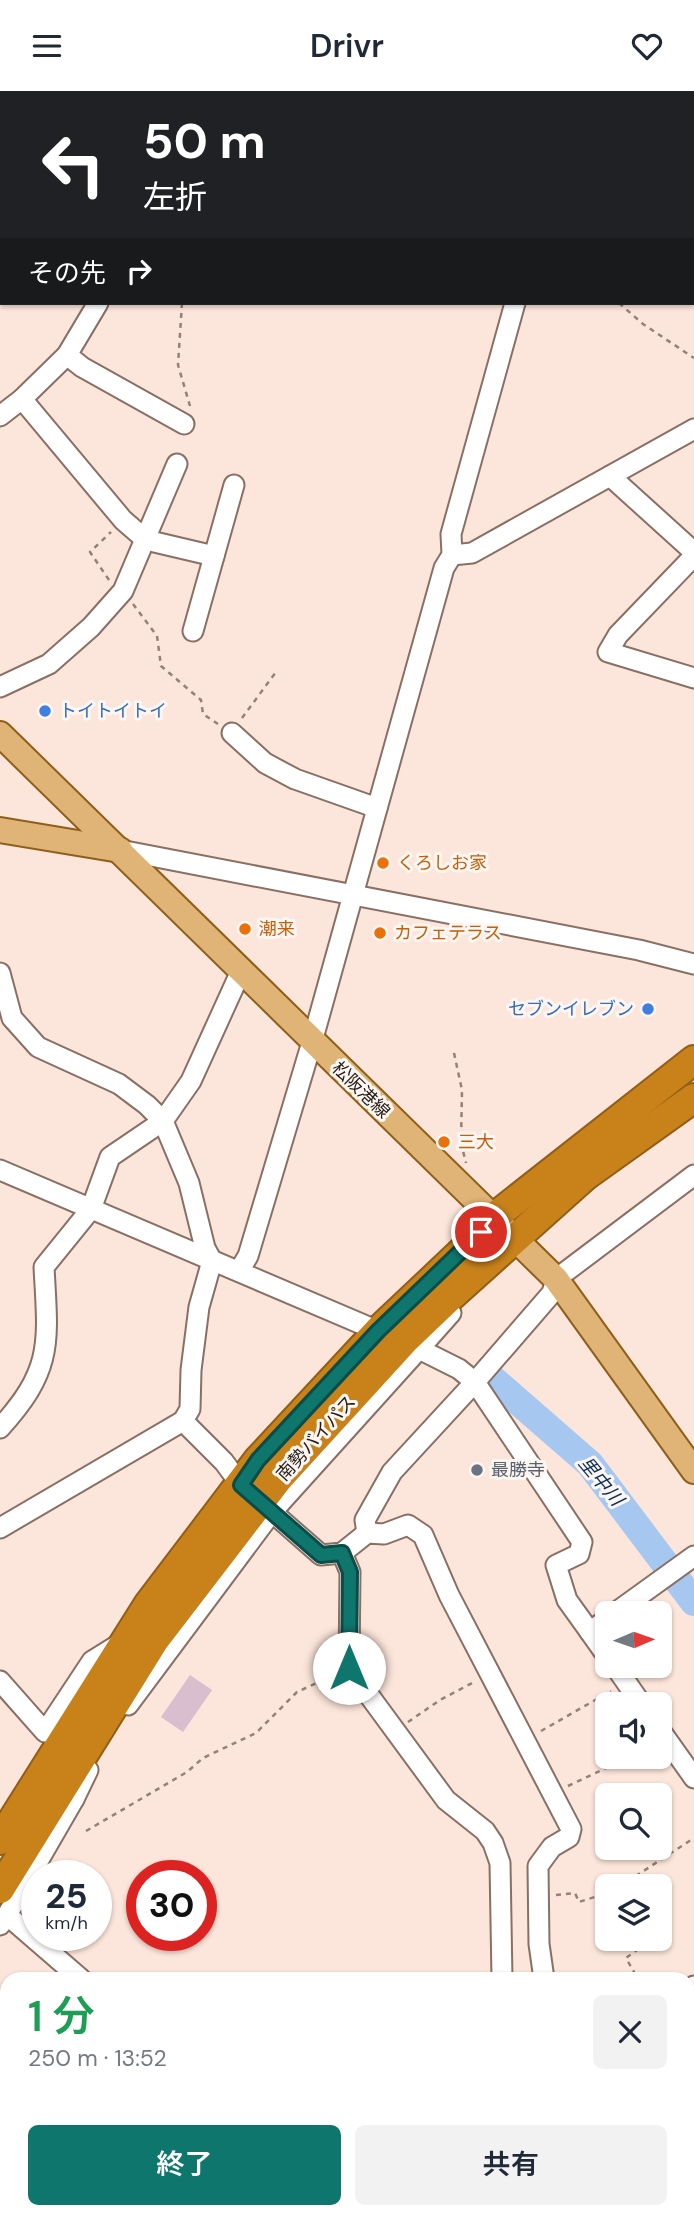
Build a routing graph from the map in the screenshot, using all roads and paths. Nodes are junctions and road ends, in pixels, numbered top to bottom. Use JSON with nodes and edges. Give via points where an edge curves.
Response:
{"nodes":[{"id":1,"x":97,"y":305,"type":"edge"},
{"id":2,"x":182,"y":305,"type":"edge"},
{"id":3,"x":514,"y":305,"type":"edge"},
{"id":4,"x":621,"y":305,"type":"edge"},
{"id":5,"x":67,"y":355,"type":"junction"},
{"id":6,"x":694,"y":358,"type":"edge"},
{"id":7,"x":22,"y":399,"type":"junction"},
{"id":8,"x":187,"y":415,"type":"joint"},
{"id":9,"x":0,"y":416,"type":"edge"},
{"id":10,"x":694,"y":429,"type":"edge"},
{"id":11,"x":177,"y":464,"type":"dead end"},
{"id":12,"x":610,"y":476,"type":"junction"},
{"id":13,"x":234,"y":485,"type":"dead end"},
{"id":14,"x":123,"y":520,"type":"junction"},
{"id":15,"x":146,"y":540,"type":"junction"},
{"id":16,"x":694,"y":554,"type":"edge"},
{"id":17,"x":452,"y":555,"type":"junction"},
{"id":18,"x":214,"y":556,"type":"junction"},
{"id":19,"x":123,"y":591,"type":"junction"},
{"id":20,"x":193,"y":631,"type":"dead end"},
{"id":21,"x":276,"y":672,"type":"dead end"},
{"id":22,"x":694,"y":678,"type":"edge"},
{"id":23,"x":0,"y":687,"type":"edge"},
{"id":24,"x":232,"y":733,"type":"junction"},
{"id":25,"x":0,"y":734,"type":"edge"},
{"id":26,"x":377,"y":808,"type":"junction"},
{"id":27,"x":0,"y":830,"type":"edge"},
{"id":28,"x":120,"y":850,"type":"junction"},
{"id":29,"x":352,"y":895,"type":"junction"},
{"id":30,"x":694,"y":964,"type":"edge"},
{"id":31,"x":242,"y":971,"type":"junction"},
{"id":32,"x":0,"y":973,"type":"edge"},
{"id":33,"x":312,"y":1042,"type":"junction"},
{"id":34,"x":454,"y":1053,"type":"dead end"},
{"id":35,"x":694,"y":1060,"type":"edge"},
{"id":36,"x":694,"y":1098,"type":"edge"},
{"id":37,"x":163,"y":1121,"type":"junction"},
{"id":38,"x":0,"y":1170,"type":"edge"},
{"id":39,"x":694,"y":1175,"type":"edge"},
{"id":40,"x":459,"y":1185,"type":"junction"},
{"id":41,"x":90,"y":1209,"type":"junction"},
{"id":42,"x":493,"y":1218,"type":"junction"},
{"id":43,"x":516,"y":1239,"type":"junction"},
{"id":44,"x":212,"y":1261,"type":"junction"},
{"id":45,"x":239,"y":1271,"type":"junction"},
{"id":46,"x":556,"y":1279,"type":"junction"},
{"id":47,"x":449,"y":1298,"type":"junction"},
{"id":48,"x":378,"y":1331,"type":"junction"},
{"id":49,"x":419,"y":1349,"type":"junction"},
{"id":50,"x":475,"y":1382,"type":"junction"},
{"id":51,"x":183,"y":1421,"type":"junction"},
{"id":52,"x":0,"y":1428,"type":"edge"},
{"id":53,"x":694,"y":1471,"type":"edge"},
{"id":54,"x":258,"y":1499,"type":"junction"},
{"id":55,"x":0,"y":1528,"type":"edge"},
{"id":56,"x":367,"y":1533,"type":"junction"},
{"id":57,"x":342,"y":1553,"type":"junction"},
{"id":58,"x":681,"y":1566,"type":"edge"},
{"id":59,"x":632,"y":1601,"type":"edge"},
{"id":60,"x":595,"y":1628,"type":"edge"},
{"id":61,"x":590,"y":1632,"type":"junction"},
{"id":62,"x":595,"y":1639,"type":"edge"},
{"id":63,"x":125,"y":1641,"type":"junction"},
{"id":64,"x":349,"y":1668,"type":"junction"},
{"id":65,"x":490,"y":1674,"type":"junction"},
{"id":66,"x":614,"y":1678,"type":"edge"},
{"id":67,"x":0,"y":1681,"type":"edge"},
{"id":68,"x":397,"y":1729,"type":"junction"},
{"id":69,"x":526,"y":1739,"type":"junction"},
{"id":70,"x":672,"y":1747,"type":"edge"},
{"id":71,"x":604,"y":1769,"type":"edge"},
{"id":72,"x":694,"y":1778,"type":"edge"},
{"id":73,"x":553,"y":1793,"type":"junction"},
{"id":74,"x":86,"y":1831,"type":"dead end"},
{"id":75,"x":694,"y":1838,"type":"edge"},
{"id":76,"x":0,"y":1840,"type":"edge"},
{"id":77,"x":639,"y":1874,"type":"edge"},
{"id":78,"x":539,"y":1897,"type":"junction"},
{"id":79,"x":595,"y":1897,"type":"edge"},
{"id":80,"x":2,"y":1910,"type":"edge"},
{"id":81,"x":636,"y":1951,"type":"edge"},
{"id":82,"x":73,"y":1972,"type":"edge"},
{"id":83,"x":502,"y":1972,"type":"edge"},
{"id":84,"x":543,"y":1972,"type":"edge"},
{"id":85,"x":634,"y":1972,"type":"edge"}],
"edges":[{"from":1,"to":5,"type":"street"},
{"from":2,"to":8,"type":"path","via":[[178,365]]},
{"from":3,"to":17,"type":"street","via":[[451,534]]},
{"from":4,"to":6,"type":"path"},
{"from":5,"to":7,"type":"street"},
{"from":5,"to":8,"type":"street","via":[[82,367]]},
{"from":7,"to":9,"type":"street"},
{"from":7,"to":14,"type":"street"},
{"from":10,"to":12,"type":"street"},
{"from":11,"to":15,"type":"street"},
{"from":12,"to":16,"type":"street"},
{"from":12,"to":17,"type":"street","via":[[472,554]]},
{"from":13,"to":18,"type":"street"},
{"from":14,"to":15,"type":"street"},
{"from":14,"to":19,"type":"path","via":[[90,552],[114,587]]},
{"from":15,"to":18,"type":"street"},
{"from":15,"to":19,"type":"street"},
{"from":16,"to":22,"type":"street","via":[[618,635],[608,652]]},
{"from":17,"to":26,"type":"street","via":[[444,568]]},
{"from":18,"to":20,"type":"street"},
{"from":19,"to":23,"type":"street","via":[[49,664]]},
{"from":19,"to":24,"type":"path","via":[[157,636],[161,666],[201,701],[203,714]]},
{"from":21,"to":24,"type":"path"},
{"from":24,"to":26,"type":"street","via":[[265,763],[295,779]]},
{"from":25,"to":28,"type":"main road","name":"松阪港線"},
{"from":26,"to":29,"type":"street"},
{"from":27,"to":28,"type":"main road"},
{"from":28,"to":29,"type":"street"},
{"from":28,"to":31,"type":"main road","name":"松阪港線"},
{"from":29,"to":30,"type":"street"},
{"from":29,"to":33,"type":"street"},
{"from":31,"to":33,"type":"main road","name":"松阪港線"},
{"from":31,"to":37,"type":"street","via":[[191,1081]]},
{"from":32,"to":37,"type":"street","via":[[12,1018],[38,1048],[119,1084]]},
{"from":33,"to":40,"type":"main road","name":"松阪港線"},
{"from":33,"to":45,"type":"street","via":[[248,1256]]},
{"from":34,"to":40,"type":"path","via":[[462,1090],[461,1143],[468,1171]]},
{"from":35,"to":42,"type":"highway","name":"南勢バイパス"},
{"from":36,"to":43,"type":"highway","name":"南勢バイパス","via":[[586,1176]]},
{"from":37,"to":41,"type":"street","via":[[110,1157]]},
{"from":37,"to":44,"type":"street","via":[[189,1183]]},
{"from":38,"to":41,"type":"street"},
{"from":39,"to":46,"type":"street"},
{"from":40,"to":42,"type":"main road","name":"松阪港線"},
{"from":41,"to":44,"type":"street"},
{"from":41,"to":52,"type":"street","via":[[44,1267],[47,1331],[43,1363],[30,1390]]},
{"from":42,"to":43,"type":"main road","name":"松阪港線"},
{"from":42,"to":48,"type":"highway","name":"南勢バイパス"},
{"from":43,"to":46,"type":"main road","name":"松阪港線"},
{"from":43,"to":47,"type":"highway","name":"南勢バイパス"},
{"from":44,"to":45,"type":"street"},
{"from":44,"to":51,"type":"street","via":[[200,1307],[190,1409]]},
{"from":45,"to":48,"type":"street"},
{"from":46,"to":50,"type":"street","via":[[552,1293]]},
{"from":46,"to":53,"type":"main road","name":"松阪港線"},
{"from":47,"to":49,"type":"street","via":[[456,1306]]},
{"from":47,"to":54,"type":"highway","name":"南勢バイパス"},
{"from":48,"to":54,"type":"highway","name":"南勢バイパス","via":[[258,1460]]},
{"from":49,"to":50,"type":"street"},
{"from":49,"to":54,"type":"street"},
{"from":50,"to":56,"type":"street","via":[[392,1472],[365,1520]]},
{"from":50,"to":61,"type":"street","via":[[582,1542],[579,1554],[556,1565],[567,1600]]},
{"from":51,"to":54,"type":"street"},
{"from":51,"to":55,"type":"street"},
{"from":54,"to":57,"type":"street","via":[[321,1555]]},
{"from":54,"to":63,"type":"highway","name":"南勢バイパス","via":[[148,1605]]},
{"from":54,"to":80,"type":"highway","name":"南勢バイパス","via":[[154,1641]]},
{"from":56,"to":57,"type":"street"},
{"from":56,"to":65,"type":"street","via":[[384,1534],[408,1525],[423,1535]]},
{"from":57,"to":64,"type":"street","via":[[350,1572]]},
{"from":58,"to":59,"type":"street"},
{"from":60,"to":61,"type":"street"},
{"from":61,"to":62,"type":"street"},
{"from":63,"to":67,"type":"street","via":[[92,1661],[45,1732]]},
{"from":63,"to":76,"type":"highway","name":"南勢バイパス"},
{"from":64,"to":68,"type":"street"},
{"from":64,"to":74,"type":"path","via":[[296,1692],[256,1733],[203,1758]]},
{"from":65,"to":68,"type":"path"},
{"from":65,"to":69,"type":"street"},
{"from":66,"to":69,"type":"path"},
{"from":68,"to":83,"type":"street","via":[[446,1800],[493,1843],[500,1863]]},
{"from":69,"to":73,"type":"street"},
{"from":70,"to":72,"type":"street"},
{"from":71,"to":73,"type":"path"},
{"from":73,"to":78,"type":"street","via":[[571,1829],[569,1837],[552,1847],[538,1866]]},
{"from":75,"to":77,"type":"path"},
{"from":78,"to":79,"type":"path","via":[[575,1893],[579,1902]]},
{"from":78,"to":84,"type":"street"},
{"from":80,"to":82,"type":"street"},
{"from":81,"to":85,"type":"path","via":[[626,1958]]}]}
